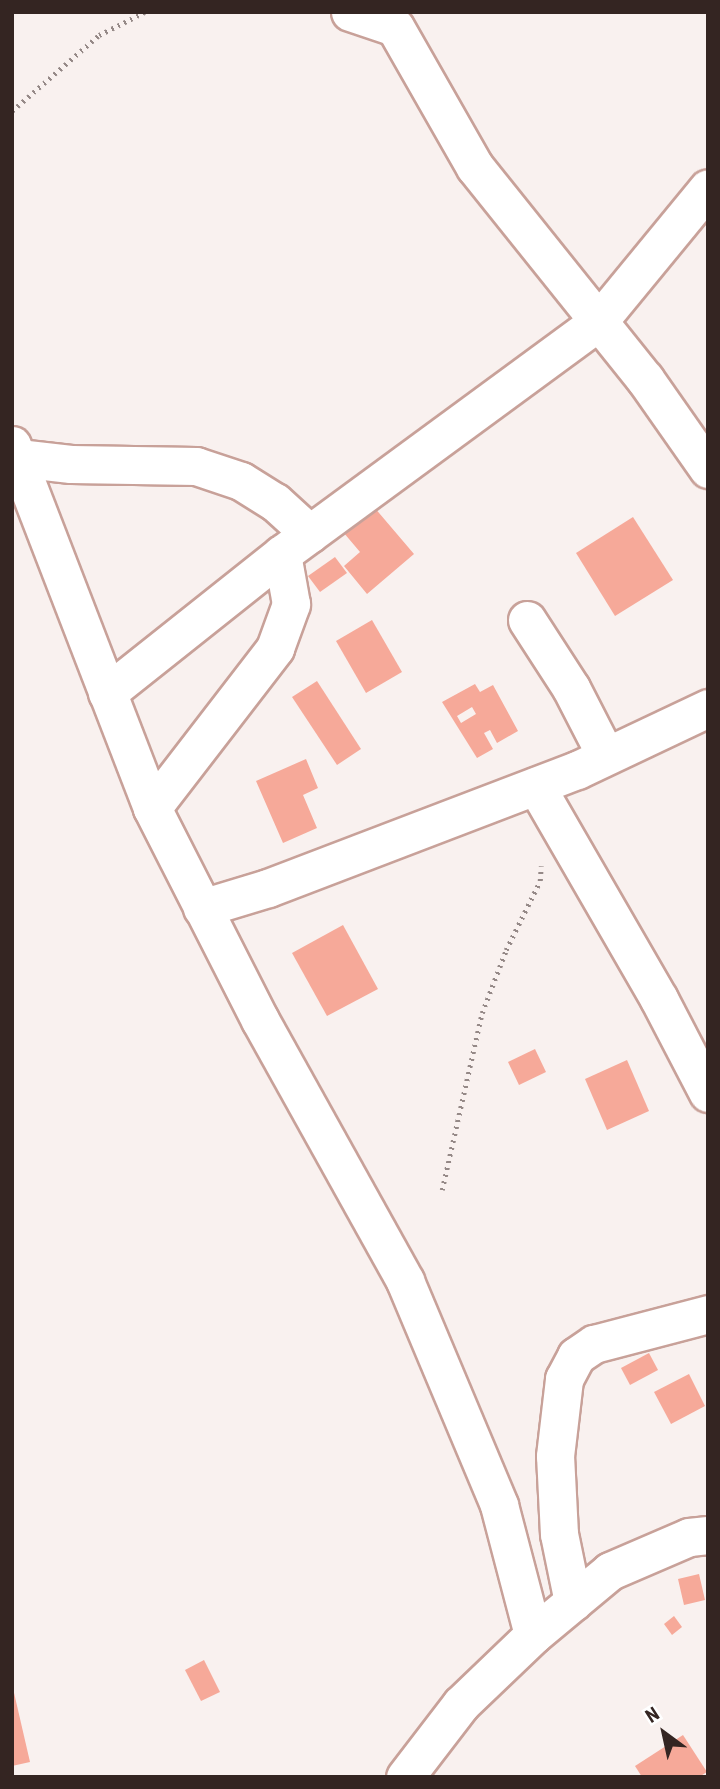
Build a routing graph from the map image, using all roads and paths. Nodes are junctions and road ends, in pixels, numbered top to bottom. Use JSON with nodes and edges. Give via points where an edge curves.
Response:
{"nodes":[{"id":1,"x":145,"y":12,"type":"edge"},
{"id":2,"x":350,"y":12,"type":"edge"},
{"id":3,"x":12,"y":111,"type":"edge"},
{"id":4,"x":708,"y":188,"type":"edge"},
{"id":5,"x":598,"y":322,"type":"junction"},
{"id":6,"x":15,"y":451,"type":"edge"},
{"id":7,"x":708,"y":469,"type":"edge"},
{"id":8,"x":296,"y":544,"type":"junction"},
{"id":9,"x":527,"y":620,"type":"dead end"},
{"id":10,"x":107,"y":693,"type":"junction"},
{"id":11,"x":708,"y":708,"type":"edge"},
{"id":12,"x":606,"y":756,"type":"junction"},
{"id":13,"x":536,"y":786,"type":"junction"},
{"id":14,"x":152,"y":808,"type":"junction"},
{"id":15,"x":541,"y":855,"type":"dead end"},
{"id":16,"x":202,"y":908,"type":"junction"},
{"id":17,"x":708,"y":1093,"type":"edge"},
{"id":18,"x":442,"y":1190,"type":"dead end"},
{"id":19,"x":708,"y":1314,"type":"edge"},
{"id":20,"x":708,"y":1535,"type":"edge"},
{"id":21,"x":573,"y":1602,"type":"junction"},
{"id":22,"x":533,"y":1634,"type":"junction"},
{"id":23,"x":405,"y":1777,"type":"edge"}],
"edges":[{"from":1,"to":3,"type":"path","via":[[99,35]]},
{"from":2,"to":5,"type":"street","via":[[395,27],[475,166]]},
{"from":4,"to":5,"type":"street"},
{"from":5,"to":7,"type":"street"},
{"from":5,"to":8,"type":"street"},
{"from":6,"to":8,"type":"street","via":[[196,466],[241,481],[275,502]]},
{"from":6,"to":10,"type":"street"},
{"from":8,"to":10,"type":"street"},
{"from":8,"to":14,"type":"street","via":[[291,604],[275,648]]},
{"from":9,"to":12,"type":"street","via":[[571,688]]},
{"from":10,"to":14,"type":"street"},
{"from":11,"to":12,"type":"street"},
{"from":12,"to":13,"type":"street"},
{"from":13,"to":16,"type":"street","via":[[268,888]]},
{"from":13,"to":17,"type":"street","via":[[653,987]]},
{"from":14,"to":16,"type":"street"},
{"from":15,"to":18,"type":"path","via":[[540,881],[482,1013]]},
{"from":16,"to":22,"type":"street","via":[[405,1281],[499,1505]]},
{"from":19,"to":21,"type":"street","via":[[594,1344],[576,1356],[564,1379],[555,1456],[559,1534]]},
{"from":20,"to":21,"type":"street","via":[[689,1537],[610,1572]]},
{"from":21,"to":22,"type":"street"},
{"from":22,"to":23,"type":"street","via":[[461,1704]]}]}
